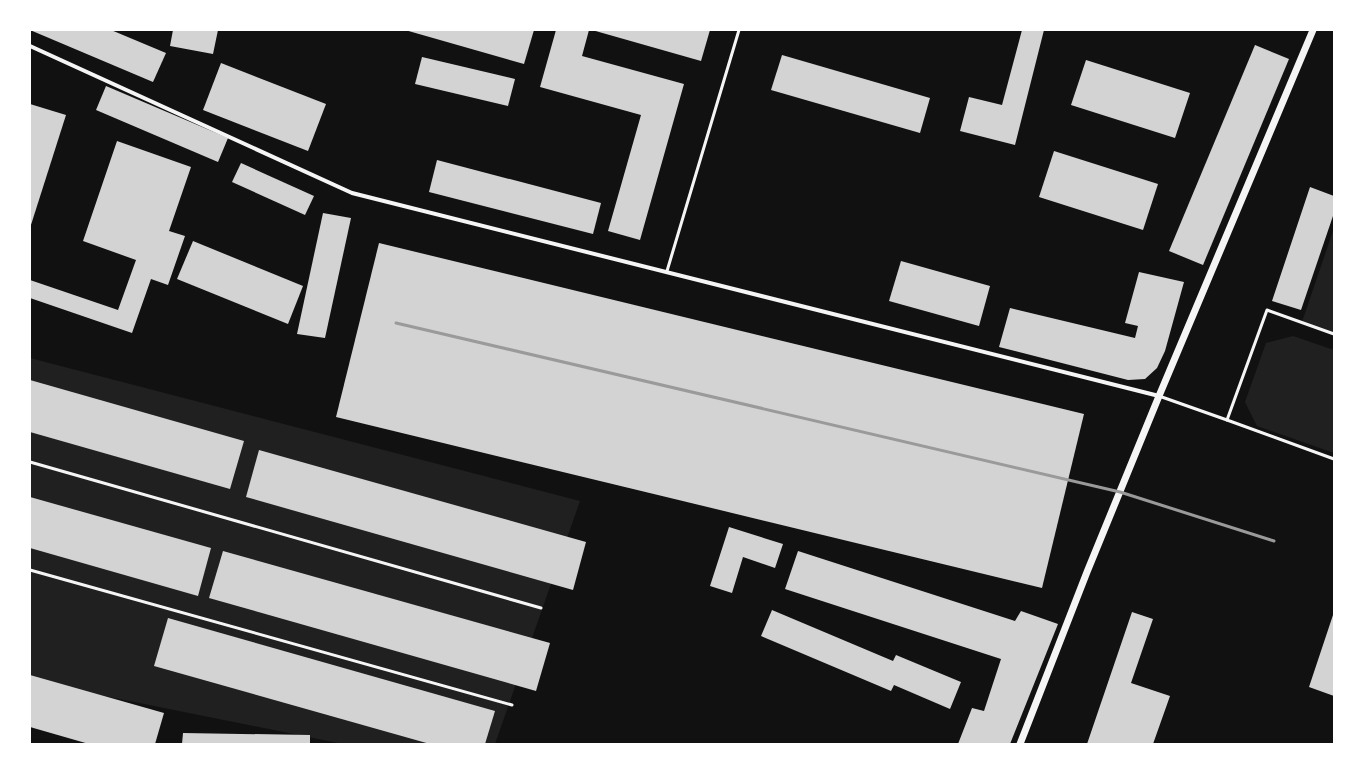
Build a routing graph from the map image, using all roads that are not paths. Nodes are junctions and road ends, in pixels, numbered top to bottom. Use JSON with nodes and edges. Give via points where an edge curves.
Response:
{"nodes":[{"id":1,"x":740,"y":30,"type":"edge"},
{"id":2,"x":1313,"y":30,"type":"edge"},
{"id":3,"x":30,"y":46,"type":"edge"},
{"id":4,"x":667,"y":271,"type":"junction"},
{"id":5,"x":1334,"y":334,"type":"edge"},
{"id":6,"x":1159,"y":396,"type":"junction"},
{"id":7,"x":1227,"y":420,"type":"junction"},
{"id":8,"x":1334,"y":459,"type":"edge"},
{"id":9,"x":30,"y":462,"type":"edge"},
{"id":10,"x":30,"y":570,"type":"edge"},
{"id":11,"x":541,"y":608,"type":"dead end"},
{"id":12,"x":512,"y":705,"type":"dead end"},
{"id":13,"x":1020,"y":744,"type":"edge"}],
"edges":[{"from":1,"to":4,"type":"lane"},
{"from":2,"to":6,"type":"street"},
{"from":3,"to":4,"type":"street","via":[[352,192]]},
{"from":4,"to":6,"type":"street"},
{"from":5,"to":7,"type":"lane","via":[[1267,310]]},
{"from":6,"to":7,"type":"lane"},
{"from":6,"to":13,"type":"street"},
{"from":7,"to":8,"type":"lane"},
{"from":9,"to":11,"type":"lane"},
{"from":10,"to":12,"type":"lane"}]}
